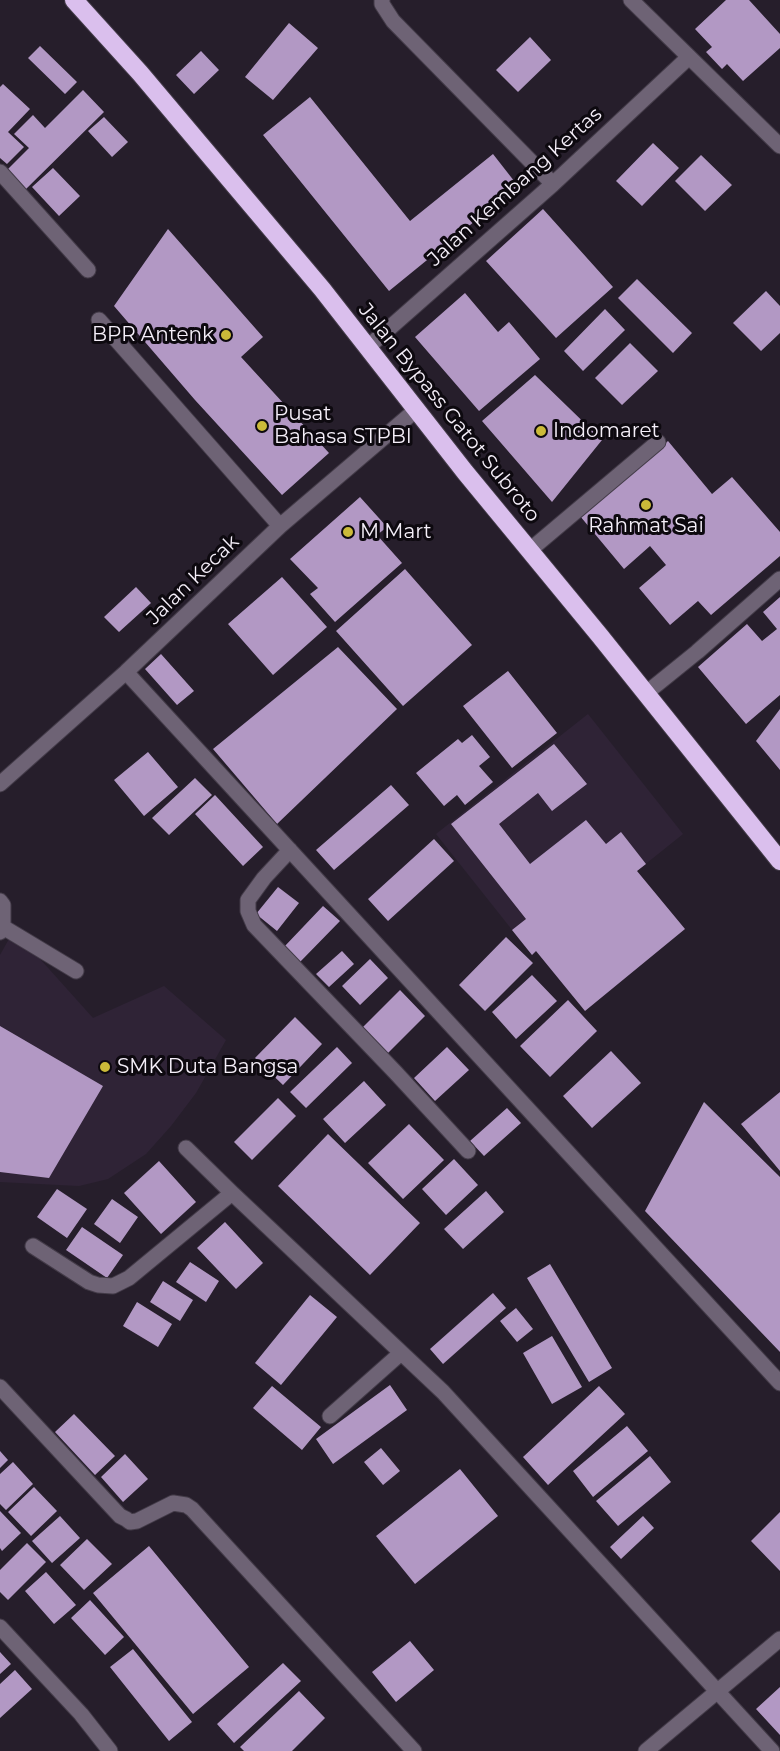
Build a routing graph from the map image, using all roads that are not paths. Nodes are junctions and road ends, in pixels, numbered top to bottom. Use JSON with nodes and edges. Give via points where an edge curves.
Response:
{"nodes":[{"id":1,"x":74,"y":0,"type":"edge"},
{"id":2,"x":382,"y":0,"type":"edge"},
{"id":3,"x":631,"y":0,"type":"edge"},
{"id":4,"x":689,"y":57,"type":"junction"},
{"id":5,"x":780,"y":146,"type":"edge"},
{"id":6,"x":0,"y":172,"type":"edge"},
{"id":7,"x":553,"y":184,"type":"junction"},
{"id":8,"x":88,"y":270,"type":"dead end"},
{"id":9,"x":99,"y":320,"type":"dead end"},
{"id":10,"x":368,"y":347,"type":"junction"},
{"id":11,"x":417,"y":409,"type":"junction"},
{"id":12,"x":658,"y":442,"type":"dead end"},
{"id":13,"x":280,"y":526,"type":"junction"},
{"id":14,"x":530,"y":550,"type":"junction"},
{"id":15,"x":780,"y":579,"type":"edge"},
{"id":16,"x":126,"y":672,"type":"junction"},
{"id":17,"x":645,"y":694,"type":"junction"},
{"id":18,"x":0,"y":784,"type":"edge"},
{"id":19,"x":290,"y":850,"type":"junction"},
{"id":20,"x":780,"y":861,"type":"edge"},
{"id":21,"x":0,"y":902,"type":"edge"},
{"id":22,"x":2,"y":930,"type":"edge"},
{"id":23,"x":76,"y":971,"type":"dead end"},
{"id":24,"x":186,"y":1148,"type":"dead end"},
{"id":25,"x":468,"y":1152,"type":"dead end"},
{"id":26,"x":232,"y":1192,"type":"junction"},
{"id":27,"x":33,"y":1246,"type":"dead end"},
{"id":28,"x":402,"y":1353,"type":"junction"},
{"id":29,"x":780,"y":1383,"type":"edge"},
{"id":30,"x":0,"y":1387,"type":"edge"},
{"id":31,"x":330,"y":1416,"type":"dead end"},
{"id":32,"x":0,"y":1628,"type":"edge"},
{"id":33,"x":780,"y":1639,"type":"edge"},
{"id":34,"x":717,"y":1693,"type":"junction"},
{"id":35,"x":111,"y":1751,"type":"edge"},
{"id":36,"x":414,"y":1751,"type":"edge"},
{"id":37,"x":646,"y":1751,"type":"edge"},
{"id":38,"x":772,"y":1751,"type":"edge"}],
"edges":[{"from":1,"to":10,"type":"highway","name":"Jalan Bypass Gatot Subroto","via":[[148,82]]},
{"from":2,"to":7,"type":"street","via":[[393,21]]},
{"from":3,"to":4,"type":"street"},
{"from":4,"to":5,"type":"street"},
{"from":4,"to":7,"type":"street","name":"Jalan Kembang Kertas"},
{"from":6,"to":8,"type":"street"},
{"from":7,"to":10,"type":"street","name":"Jalan Kembang Kertas"},
{"from":9,"to":13,"type":"street"},
{"from":10,"to":11,"type":"highway","name":"Jalan Bypass Gatot Subroto"},
{"from":11,"to":13,"type":"street","name":"Jalan Kecak"},
{"from":11,"to":14,"type":"highway","name":"Jalan Bypass Gatot Subroto"},
{"from":12,"to":14,"type":"street"},
{"from":13,"to":16,"type":"street","name":"Jalan Kecak"},
{"from":14,"to":17,"type":"highway","name":"Jalan Bypass Gatot Subroto"},
{"from":15,"to":17,"type":"street"},
{"from":16,"to":18,"type":"street","name":"Jalan Kecak"},
{"from":16,"to":19,"type":"street"},
{"from":17,"to":20,"type":"highway","name":"Jalan Bypass Gatot Subroto"},
{"from":19,"to":25,"type":"street","via":[[248,900],[254,925]]},
{"from":19,"to":29,"type":"street"},
{"from":21,"to":22,"type":"street"},
{"from":22,"to":23,"type":"street"},
{"from":24,"to":26,"type":"street"},
{"from":26,"to":27,"type":"street","via":[[129,1278],[113,1286],[89,1282]]},
{"from":26,"to":28,"type":"street"},
{"from":28,"to":31,"type":"street"},
{"from":28,"to":34,"type":"street","via":[[443,1392]]},
{"from":30,"to":36,"type":"street","via":[[120,1516],[137,1521],[173,1503],[192,1509]]},
{"from":32,"to":35,"type":"street"},
{"from":33,"to":34,"type":"street"},
{"from":34,"to":37,"type":"street"},
{"from":34,"to":38,"type":"street"}]}
